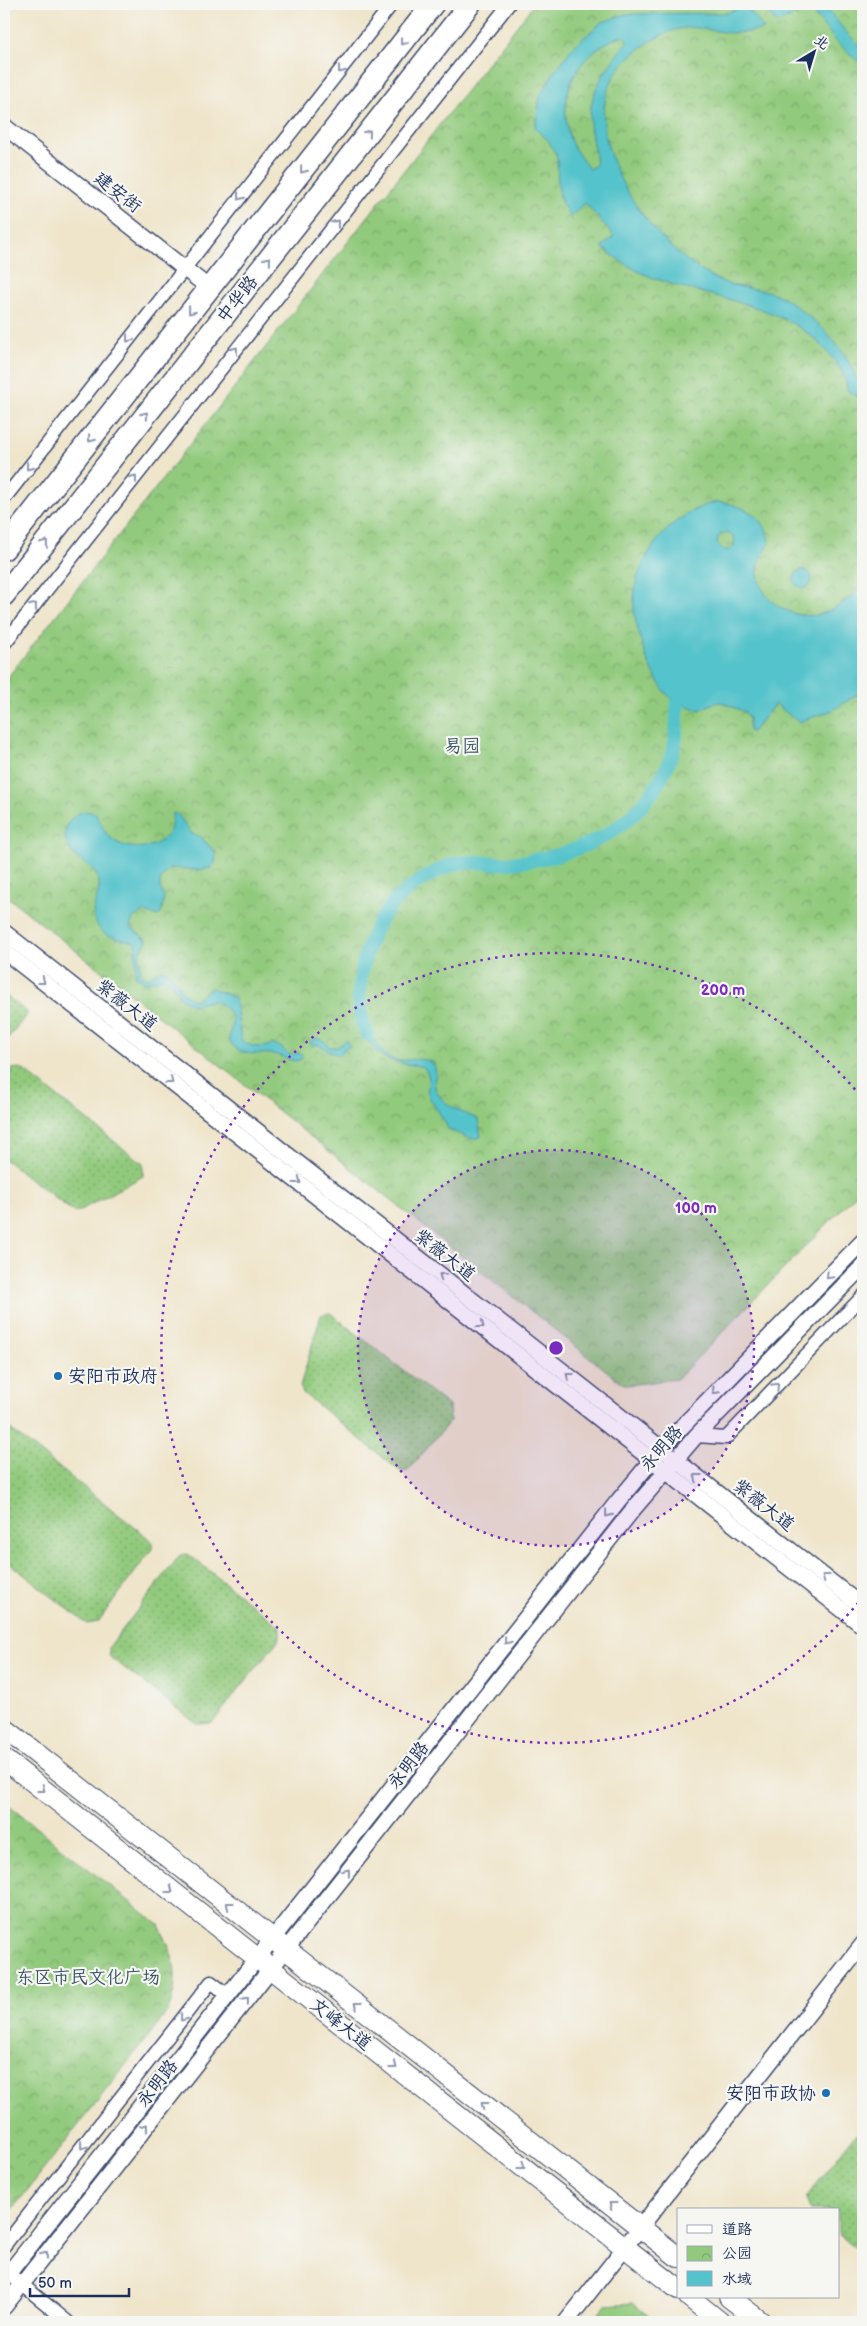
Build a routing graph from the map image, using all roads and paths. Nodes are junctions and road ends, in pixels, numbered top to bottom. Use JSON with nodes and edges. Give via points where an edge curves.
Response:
{"nodes":[{"id":1,"x":392,"y":4,"type":"edge"},
{"id":2,"x":433,"y":4,"type":"edge"},
{"id":3,"x":470,"y":4,"type":"edge"},
{"id":4,"x":509,"y":4,"type":"edge"},
{"id":5,"x":4,"y":126,"type":"edge"},
{"id":6,"x":185,"y":268,"type":"junction"},
{"id":7,"x":210,"y":288,"type":"junction"},
{"id":8,"x":4,"y":499,"type":"edge"},
{"id":9,"x":4,"y":549,"type":"edge"},
{"id":10,"x":4,"y":595,"type":"edge"},
{"id":11,"x":4,"y":644,"type":"edge"},
{"id":12,"x":4,"y":932,"type":"edge"},
{"id":13,"x":4,"y":951,"type":"edge"},
{"id":14,"x":863,"y":1241,"type":"edge"},
{"id":15,"x":863,"y":1266,"type":"edge"},
{"id":16,"x":863,"y":1296,"type":"edge"},
{"id":17,"x":696,"y":1436,"type":"junction"},
{"id":18,"x":657,"y":1454,"type":"junction"},
{"id":19,"x":670,"y":1465,"type":"junction"},
{"id":20,"x":863,"y":1607,"type":"edge"},
{"id":21,"x":863,"y":1626,"type":"edge"},
{"id":22,"x":4,"y":1728,"type":"edge"},
{"id":23,"x":4,"y":1759,"type":"edge"},
{"id":24,"x":279,"y":1944,"type":"junction"},
{"id":25,"x":863,"y":1944,"type":"edge"},
{"id":26,"x":264,"y":1963,"type":"junction"},
{"id":27,"x":228,"y":1995,"type":"junction"},
{"id":28,"x":640,"y":2227,"type":"junction"},
{"id":29,"x":4,"y":2246,"type":"edge"},
{"id":30,"x":625,"y":2247,"type":"junction"},
{"id":31,"x":677,"y":2256,"type":"edge"},
{"id":32,"x":6,"y":2276,"type":"edge"},
{"id":33,"x":22,"y":2284,"type":"junction"},
{"id":34,"x":677,"y":2288,"type":"edge"},
{"id":35,"x":690,"y":2298,"type":"edge"},
{"id":36,"x":731,"y":2298,"type":"edge"},
{"id":37,"x":4,"y":2307,"type":"edge"},
{"id":38,"x":68,"y":2322,"type":"edge"},
{"id":39,"x":566,"y":2322,"type":"edge"},
{"id":40,"x":720,"y":2322,"type":"edge"},
{"id":41,"x":761,"y":2322,"type":"edge"}],
"edges":[{"from":1,"to":6,"type":"street","one_way":true},
{"from":2,"to":7,"type":"highway","name":"中华路","one_way":true},
{"from":10,"to":3,"type":"highway","name":"中华路","one_way":true},
{"from":11,"to":4,"type":"street","one_way":true},
{"from":5,"to":6,"type":"street","name":"建安街"},
{"from":6,"to":7,"type":"street","name":"建安街"},
{"from":6,"to":8,"type":"street","one_way":true},
{"from":7,"to":9,"type":"highway","name":"中华路","one_way":true},
{"from":18,"to":12,"type":"street","name":"紫薇大道","one_way":true},
{"from":13,"to":18,"type":"street","name":"紫薇大道","one_way":true},
{"from":14,"to":18,"type":"street","name":"永明路","one_way":true},
{"from":15,"to":17,"type":"street","name":"永明路"},
{"from":17,"to":16,"type":"street","one_way":true,"via":[[726,1438]]},
{"from":17,"to":19,"type":"street","name":"永明路"},
{"from":18,"to":19,"type":"street","name":"紫薇大道"},
{"from":18,"to":24,"type":"street","name":"永明路","one_way":true},
{"from":20,"to":19,"type":"street","name":"紫薇大道","one_way":true},
{"from":19,"to":21,"type":"street","name":"紫薇大道"},
{"from":24,"to":19,"type":"street","name":"永明路","one_way":true},
{"from":24,"to":22,"type":"main road","name":"文峰大道","one_way":true},
{"from":23,"to":26,"type":"main road","name":"文峰大道","one_way":true},
{"from":24,"to":26,"type":"street","name":"永明路"},
{"from":28,"to":24,"type":"main road","name":"文峰大道","one_way":true},
{"from":25,"to":28,"type":"street"},
{"from":26,"to":27,"type":"street","name":"永明路"},
{"from":26,"to":30,"type":"main road","name":"文峰大道","one_way":true},
{"from":33,"to":26,"type":"street","name":"永明路","one_way":true},
{"from":27,"to":29,"type":"street","one_way":true,"via":[[211,1982]]},
{"from":27,"to":32,"type":"street","name":"永明路"},
{"from":28,"to":30,"type":"street"},
{"from":28,"to":31,"type":"main road","name":"文峰大道"},
{"from":30,"to":34,"type":"main road","name":"文峰大道"},
{"from":30,"to":39,"type":"street"},
{"from":32,"to":33,"type":"street"},
{"from":33,"to":37,"type":"street","name":"永明路"},
{"from":33,"to":38,"type":"street"},
{"from":35,"to":40,"type":"main road"},
{"from":36,"to":41,"type":"main road"}]}
